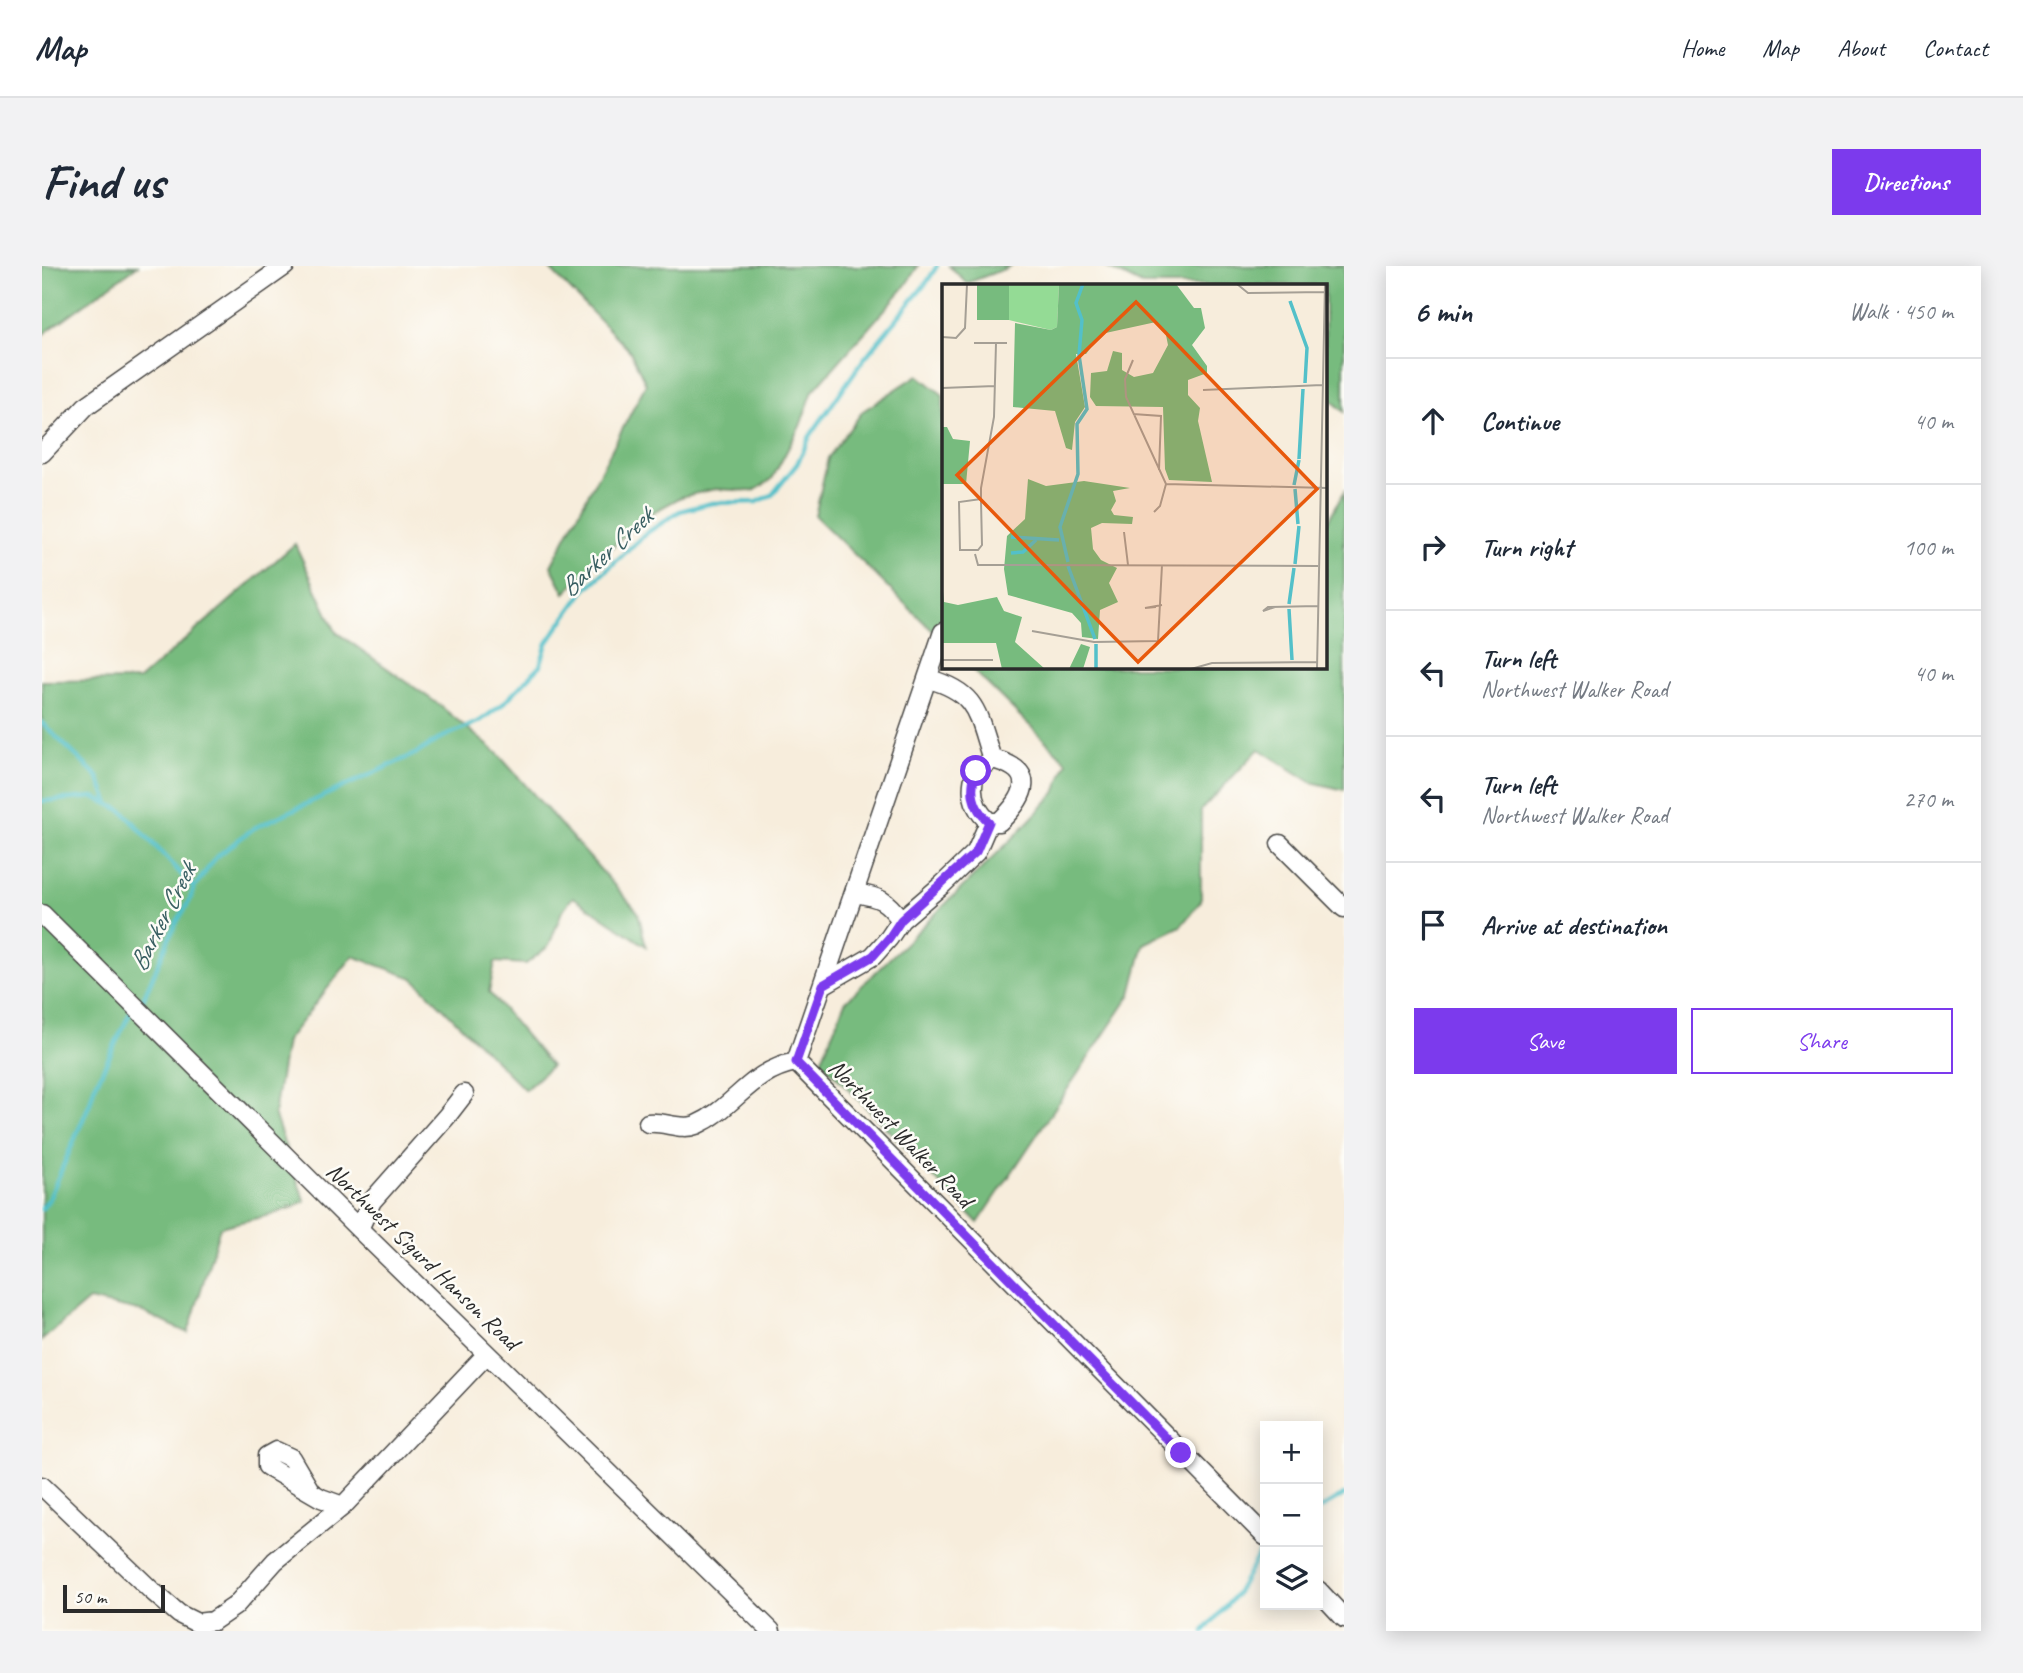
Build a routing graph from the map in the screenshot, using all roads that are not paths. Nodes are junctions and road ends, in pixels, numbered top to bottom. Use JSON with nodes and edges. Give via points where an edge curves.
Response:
{"nodes":[{"id":1,"x":285,"y":266,"type":"edge"},
{"id":2,"x":44,"y":448,"type":"edge"},
{"id":3,"x":942,"y":635,"type":"edge"},
{"id":4,"x":930,"y":672,"type":"junction"},
{"id":5,"x":992,"y":759,"type":"junction"},
{"id":6,"x":989,"y":822,"type":"junction"},
{"id":7,"x":1280,"y":844,"type":"dead end"},
{"id":8,"x":855,"y":893,"type":"junction"},
{"id":9,"x":1344,"y":908,"type":"edge"},
{"id":10,"x":42,"y":914,"type":"edge"},
{"id":11,"x":901,"y":920,"type":"junction"},
{"id":12,"x":823,"y":985,"type":"junction"},
{"id":13,"x":796,"y":1062,"type":"junction"},
{"id":14,"x":464,"y":1094,"type":"dead end"},
{"id":15,"x":648,"y":1123,"type":"dead end"},
{"id":16,"x":359,"y":1229,"type":"junction"},
{"id":17,"x":487,"y":1354,"type":"junction"},
{"id":18,"x":42,"y":1486,"type":"edge"},
{"id":19,"x":311,"y":1492,"type":"dead end"},
{"id":20,"x":343,"y":1506,"type":"junction"},
{"id":21,"x":1260,"y":1531,"type":"edge"},
{"id":22,"x":1323,"y":1595,"type":"edge"},
{"id":23,"x":1344,"y":1618,"type":"edge"},
{"id":24,"x":771,"y":1631,"type":"edge"}],
"edges":[{"from":1,"to":2,"type":"street","via":[[86,406]]},
{"from":3,"to":4,"type":"street","name":"Northwest Walker Road"},
{"from":4,"to":5,"type":"street","via":[[971,702]]},
{"from":4,"to":8,"type":"street","name":"Northwest Walker Road"},
{"from":5,"to":6,"type":"street","via":[[976,771],[971,792]]},
{"from":5,"to":6,"type":"street","via":[[1009,763],[1020,774],[1024,789],[1018,803],[999,822]]},
{"from":6,"to":11,"type":"street","via":[[976,852]]},
{"from":7,"to":9,"type":"street"},
{"from":8,"to":11,"type":"street","via":[[887,902]]},
{"from":8,"to":12,"type":"street","name":"Northwest Walker Road"},
{"from":10,"to":16,"type":"street","name":"Northwest Sigurd Hanson Road"},
{"from":11,"to":12,"type":"street","via":[[873,956]]},
{"from":12,"to":13,"type":"street","name":"Northwest Walker Road"},
{"from":13,"to":15,"type":"street","via":[[782,1064],[755,1079],[695,1125],[682,1128]]},
{"from":13,"to":21,"type":"street","name":"Northwest Walker Road"},
{"from":14,"to":16,"type":"street","via":[[372,1201]]},
{"from":16,"to":17,"type":"street","name":"Northwest Sigurd Hanson Road"},
{"from":17,"to":20,"type":"street"},
{"from":17,"to":24,"type":"street","name":"Northwest Sigurd Hanson Road"},
{"from":18,"to":20,"type":"street","via":[[150,1590],[197,1623],[213,1621],[235,1606],[275,1561]]},
{"from":19,"to":20,"type":"street"},
{"from":22,"to":23,"type":"street"}]}
